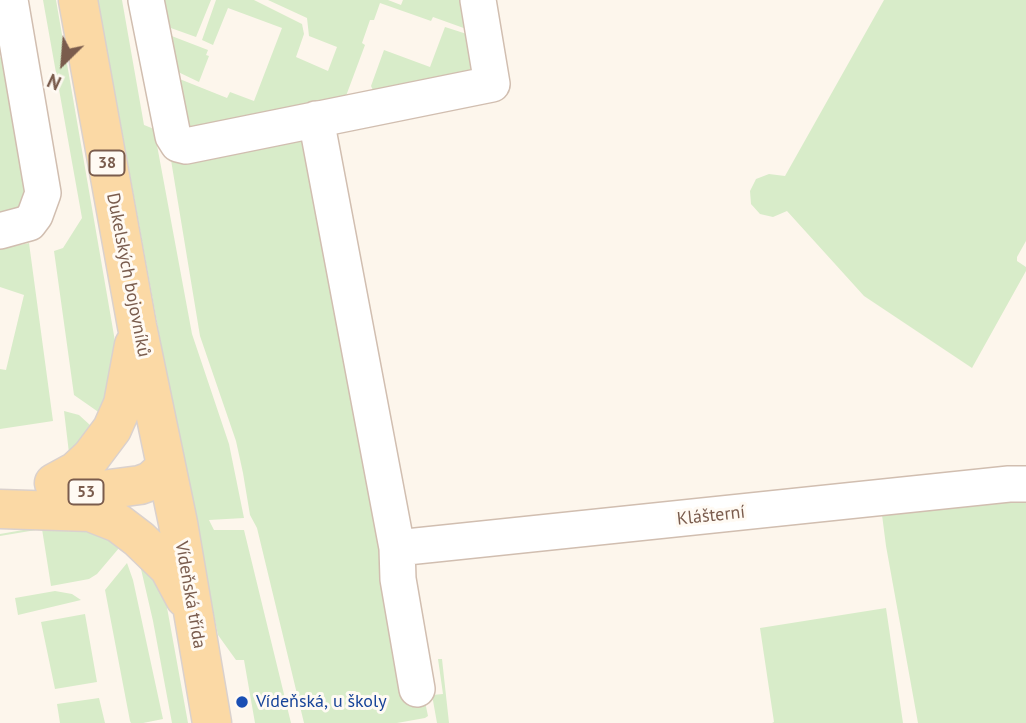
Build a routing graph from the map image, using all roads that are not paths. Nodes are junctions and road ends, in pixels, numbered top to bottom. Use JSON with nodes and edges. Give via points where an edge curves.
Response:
{"nodes":[{"id":1,"x":78,"y":0,"type":"edge"},
{"id":2,"x":146,"y":0,"type":"edge"},
{"id":3,"x":478,"y":0,"type":"edge"},
{"id":4,"x":9,"y":25,"type":"edge"},
{"id":5,"x":316,"y":119,"type":"junction"},
{"id":6,"x":0,"y":231,"type":"edge"},
{"id":7,"x":137,"y":326,"type":"junction"},
{"id":8,"x":166,"y":467,"type":"junction"},
{"id":9,"x":54,"y":483,"type":"junction"},
{"id":10,"x":1026,"y":484,"type":"edge"},
{"id":11,"x":0,"y":505,"type":"edge"},
{"id":12,"x":397,"y":548,"type":"junction"},
{"id":13,"x":193,"y":618,"type":"junction"},
{"id":14,"x":417,"y":689,"type":"dead end"},
{"id":15,"x":212,"y":723,"type":"edge"}],
"edges":[{"from":1,"to":7,"type":"main road","name":"Dukelských bojovníků","number":"38"},
{"from":2,"to":5,"type":"street","via":[[178,144]]},
{"from":3,"to":5,"type":"street","via":[[492,84]]},
{"from":4,"to":6,"type":"street","via":[[43,193],[29,223]]},
{"from":5,"to":12,"type":"street"},
{"from":7,"to":8,"type":"main road","name":"Dukelských bojovníků","number":"38"},
{"from":7,"to":9,"type":"main road","via":[[123,404],[112,429],[76,471]]},
{"from":8,"to":9,"type":"main road","via":[[142,461]]},
{"from":8,"to":11,"type":"main road","number":"53","via":[[140,485]]},
{"from":8,"to":13,"type":"main road","name":"Vídeňská třída","number":"38"},
{"from":9,"to":11,"type":"main road"},
{"from":10,"to":12,"type":"street","name":"Klášterní"},
{"from":11,"to":13,"type":"main road","via":[[90,512],[118,523],[169,568]]},
{"from":12,"to":14,"type":"street"},
{"from":13,"to":15,"type":"main road","name":"Vídeňská třída","number":"38"}]}
